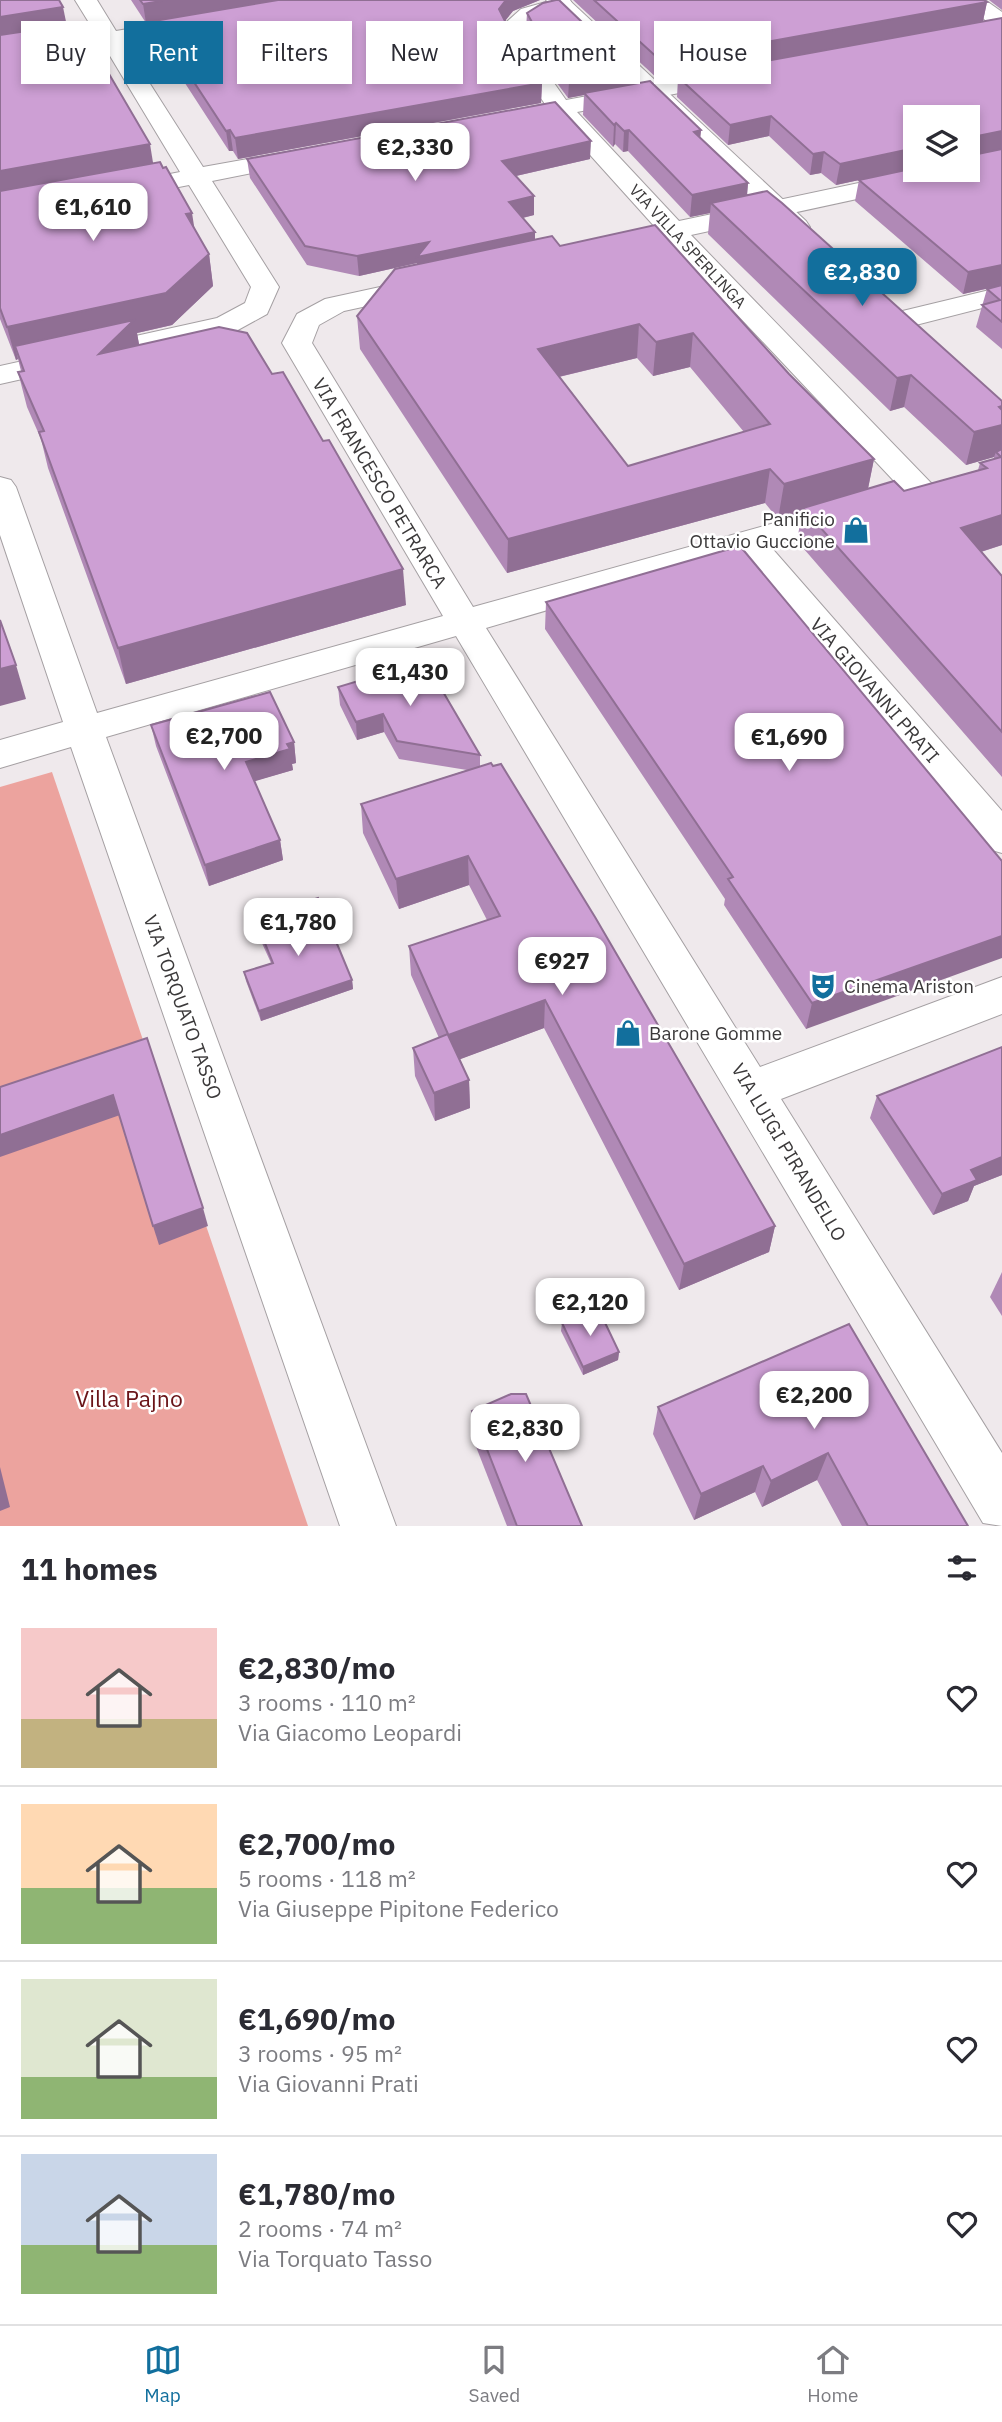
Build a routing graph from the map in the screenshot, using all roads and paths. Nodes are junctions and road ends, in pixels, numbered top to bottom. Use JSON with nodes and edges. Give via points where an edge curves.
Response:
{"nodes":[{"id":1,"x":86,"y":0,"type":"edge"},
{"id":2,"x":971,"y":0,"type":"edge"},
{"id":3,"x":559,"y":2,"type":"edge"},
{"id":4,"x":233,"y":18,"type":"edge"},
{"id":5,"x":98,"y":21,"type":"edge"},
{"id":6,"x":1002,"y":24,"type":"edge"},
{"id":7,"x":975,"y":32,"type":"edge"},
{"id":8,"x":110,"y":39,"type":"edge"},
{"id":9,"x":110,"y":41,"type":"edge"},
{"id":10,"x":21,"y":54,"type":"edge"},
{"id":11,"x":0,"y":57,"type":"edge"},
{"id":12,"x":690,"y":84,"type":"edge"},
{"id":13,"x":652,"y":91,"type":"junction"},
{"id":14,"x":560,"y":108,"type":"junction"},
{"id":15,"x":480,"y":123,"type":"edge"},
{"id":16,"x":318,"y":153,"type":"edge"},
{"id":17,"x":197,"y":176,"type":"junction"},
{"id":18,"x":903,"y":181,"type":"edge"},
{"id":19,"x":105,"y":194,"type":"edge"},
{"id":20,"x":776,"y":208,"type":"junction"},
{"id":21,"x":673,"y":231,"type":"junction"},
{"id":22,"x":817,"y":246,"type":"edge"},
{"id":23,"x":592,"y":249,"type":"edge"},
{"id":24,"x":456,"y":278,"type":"edge"},
{"id":25,"x":265,"y":287,"type":"junction"},
{"id":26,"x":1002,"y":295,"type":"edge"},
{"id":27,"x":335,"y":305,"type":"junction"},
{"id":28,"x":900,"y":320,"type":"edge"},
{"id":29,"x":226,"y":326,"type":"junction"},
{"id":30,"x":280,"y":336,"type":"junction"},
{"id":31,"x":0,"y":374,"type":"edge"},
{"id":32,"x":956,"y":481,"type":"edge"},
{"id":33,"x":0,"y":487,"type":"edge"},
{"id":34,"x":921,"y":491,"type":"junction"},
{"id":35,"x":748,"y":542,"type":"junction"},
{"id":36,"x":464,"y":622,"type":"junction"},
{"id":37,"x":84,"y":730,"type":"junction"},
{"id":38,"x":0,"y":754,"type":"edge"},
{"id":39,"x":1002,"y":838,"type":"edge"},
{"id":40,"x":1002,"y":995,"type":"edge"},
{"id":41,"x":752,"y":1090,"type":"junction"},
{"id":42,"x":1002,"y":1504,"type":"edge"},
{"id":43,"x":368,"y":1526,"type":"edge"}],
"edges":[{"from":1,"to":5,"type":"street"},
{"from":2,"to":6,"type":"street"},
{"from":3,"to":13,"type":"street"},
{"from":3,"to":14,"type":"street","name":"VIA VILLA SPERLINGA","via":[[520,18],[512,27],[522,54]]},
{"from":4,"to":8,"type":"street"},
{"from":6,"to":7,"type":"street"},
{"from":9,"to":17,"type":"street"},
{"from":10,"to":11,"type":"street"},
{"from":12,"to":13,"type":"street"},
{"from":13,"to":14,"type":"street"},
{"from":13,"to":20,"type":"street"},
{"from":14,"to":15,"type":"street"},
{"from":14,"to":21,"type":"street","name":"VIA VILLA SPERLINGA"},
{"from":16,"to":17,"type":"street"},
{"from":17,"to":19,"type":"street"},
{"from":17,"to":25,"type":"street"},
{"from":18,"to":20,"type":"street"},
{"from":20,"to":21,"type":"street"},
{"from":20,"to":22,"type":"street"},
{"from":21,"to":23,"type":"street"},
{"from":21,"to":34,"type":"street","name":"VIA VILLA SPERLINGA"},
{"from":24,"to":27,"type":"street"},
{"from":25,"to":27,"type":"street","via":[[293,301]]},
{"from":25,"to":29,"type":"street","via":[[257,308]]},
{"from":26,"to":28,"type":"street"},
{"from":27,"to":30,"type":"street"},
{"from":29,"to":30,"type":"street"},
{"from":29,"to":31,"type":"street"},
{"from":30,"to":36,"type":"street","name":"VIA FRANCESCO PETRARCA"},
{"from":32,"to":34,"type":"street"},
{"from":33,"to":37,"type":"street","name":"VIA TORQUATO TASSO"},
{"from":34,"to":35,"type":"street"},
{"from":35,"to":36,"type":"street"},
{"from":35,"to":39,"type":"street","name":"VIA GIOVANNI PRATI"},
{"from":36,"to":37,"type":"street"},
{"from":36,"to":41,"type":"street","name":"VIA LUIGI PIRANDELLO"},
{"from":37,"to":38,"type":"street"},
{"from":37,"to":43,"type":"street","name":"VIA TORQUATO TASSO"},
{"from":40,"to":41,"type":"street"},
{"from":41,"to":42,"type":"street","name":"VIA LUIGI PIRANDELLO"}]}
